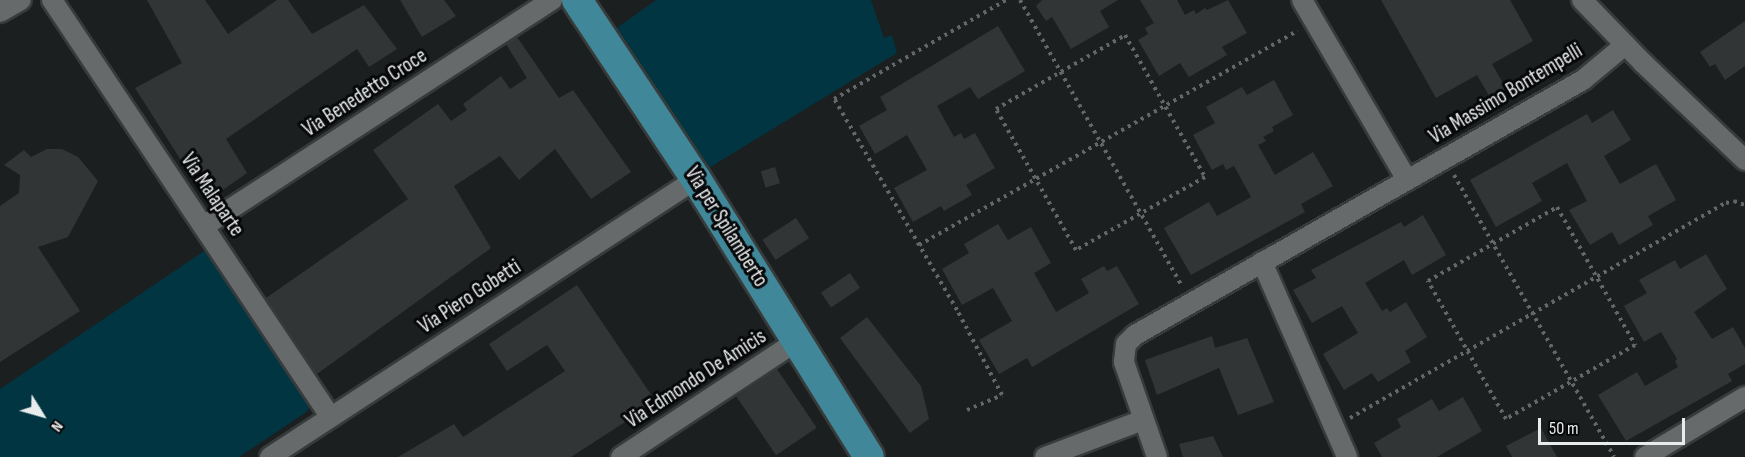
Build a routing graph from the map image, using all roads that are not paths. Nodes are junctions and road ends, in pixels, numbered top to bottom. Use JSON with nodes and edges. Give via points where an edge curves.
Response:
{"nodes":[{"id":1,"x":21,"y":0,"type":"edge"},
{"id":2,"x":52,"y":0,"type":"edge"},
{"id":3,"x":552,"y":0,"type":"edge"},
{"id":4,"x":577,"y":0,"type":"edge"},
{"id":5,"x":1302,"y":0,"type":"edge"},
{"id":6,"x":1582,"y":0,"type":"edge"},
{"id":7,"x":0,"y":12,"type":"edge"},
{"id":8,"x":1624,"y":45,"type":"junction"},
{"id":9,"x":1745,"y":160,"type":"edge"},
{"id":10,"x":696,"y":179,"type":"junction"},
{"id":11,"x":1407,"y":180,"type":"junction"},
{"id":12,"x":204,"y":226,"type":"junction"},
{"id":13,"x":1262,"y":262,"type":"junction"},
{"id":14,"x":797,"y":341,"type":"junction"},
{"id":15,"x":1745,"y":398,"type":"edge"},
{"id":16,"x":330,"y":416,"type":"junction"},
{"id":17,"x":1143,"y":420,"type":"junction"},
{"id":18,"x":270,"y":457,"type":"edge"},
{"id":19,"x":621,"y":457,"type":"edge"},
{"id":20,"x":869,"y":457,"type":"edge"},
{"id":21,"x":1045,"y":457,"type":"edge"},
{"id":22,"x":1157,"y":457,"type":"edge"},
{"id":23,"x":1347,"y":457,"type":"edge"},
{"id":24,"x":1646,"y":457,"type":"edge"}],
"edges":[{"from":1,"to":7,"type":"street"},
{"from":2,"to":12,"type":"street","name":"Via Malaparte"},
{"from":3,"to":12,"type":"street","name":"Via Benedetto Croce"},
{"from":4,"to":10,"type":"main road","name":"Via per Spilamberto"},
{"from":5,"to":11,"type":"street"},
{"from":6,"to":8,"type":"street"},
{"from":8,"to":9,"type":"street"},
{"from":8,"to":11,"type":"street","name":"Via Massimo Bontempelli","via":[[1583,80]]},
{"from":10,"to":14,"type":"main road","name":"Via per Spilamberto"},
{"from":10,"to":16,"type":"street","name":"Via Piero Gobetti"},
{"from":11,"to":13,"type":"street","name":"Via Massimo Bontempelli"},
{"from":12,"to":16,"type":"street","name":"Via Malaparte"},
{"from":13,"to":17,"type":"street","name":"Via Massimo Bontempelli","via":[[1135,335],[1126,344],[1124,362]]},
{"from":13,"to":23,"type":"street"},
{"from":14,"to":19,"type":"street","name":"Via Edmondo De Amicis"},
{"from":14,"to":20,"type":"main road","name":"Via per Spilamberto"},
{"from":15,"to":24,"type":"street"},
{"from":16,"to":18,"type":"street","name":"Via Piero Gobetti"},
{"from":17,"to":21,"type":"street"},
{"from":17,"to":22,"type":"street","name":"Via Massimo Bontempelli"}]}
